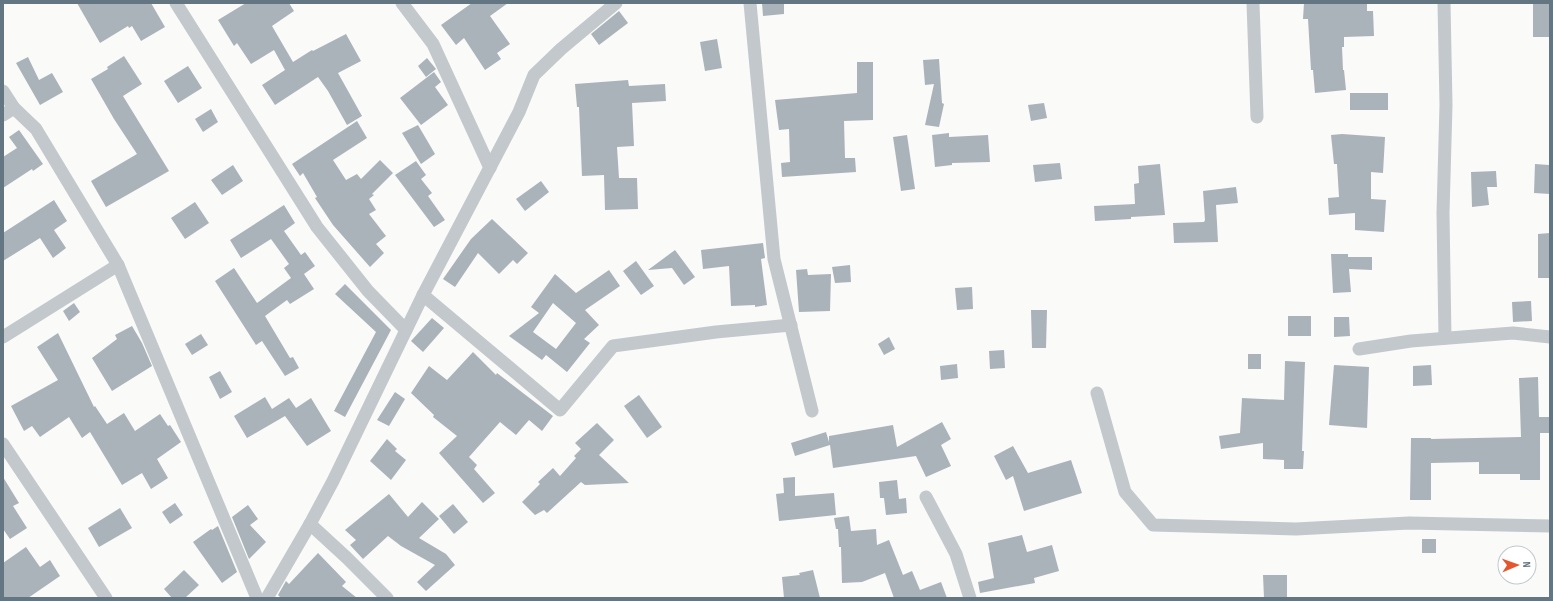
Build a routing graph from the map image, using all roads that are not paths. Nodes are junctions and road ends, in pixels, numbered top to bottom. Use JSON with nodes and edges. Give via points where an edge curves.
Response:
{"nodes":[{"id":1,"x":176,"y":3,"type":"edge"},
{"id":2,"x":402,"y":3,"type":"edge"},
{"id":3,"x":616,"y":3,"type":"edge"},
{"id":4,"x":750,"y":3,"type":"edge"},
{"id":5,"x":1253,"y":3,"type":"edge"},
{"id":6,"x":1444,"y":3,"type":"edge"},
{"id":7,"x":3,"y":91,"type":"edge"},
{"id":8,"x":8,"y":112,"type":"edge"},
{"id":9,"x":1257,"y":117,"type":"dead end"},
{"id":10,"x":490,"y":168,"type":"junction"},
{"id":11,"x":118,"y":265,"type":"junction"},
{"id":12,"x":423,"y":295,"type":"junction"},
{"id":13,"x":791,"y":325,"type":"junction"},
{"id":14,"x":406,"y":330,"type":"junction"},
{"id":15,"x":3,"y":337,"type":"edge"},
{"id":16,"x":1550,"y":337,"type":"edge"},
{"id":17,"x":1445,"y":338,"type":"junction"},
{"id":18,"x":1359,"y":349,"type":"dead end"},
{"id":19,"x":1097,"y":393,"type":"dead end"},
{"id":20,"x":812,"y":411,"type":"dead end"},
{"id":21,"x":3,"y":444,"type":"edge"},
{"id":22,"x":926,"y":497,"type":"dead end"},
{"id":23,"x":310,"y":524,"type":"junction"},
{"id":24,"x":1550,"y":526,"type":"edge"},
{"id":25,"x":106,"y":598,"type":"edge"},
{"id":26,"x":256,"y":598,"type":"edge"},
{"id":27,"x":267,"y":598,"type":"edge"},
{"id":28,"x":387,"y":598,"type":"edge"},
{"id":29,"x":970,"y":598,"type":"edge"}],
"edges":[{"from":1,"to":14,"type":"street","via":[[317,228],[368,291]]},
{"from":2,"to":10,"type":"street","via":[[434,44]]},
{"from":3,"to":10,"type":"street","via":[[534,75],[519,112]]},
{"from":4,"to":13,"type":"street","via":[[774,259]]},
{"from":5,"to":9,"type":"street"},
{"from":6,"to":17,"type":"street"},
{"from":7,"to":8,"type":"street"},
{"from":8,"to":11,"type":"street","via":[[36,129]]},
{"from":10,"to":12,"type":"street"},
{"from":11,"to":15,"type":"street"},
{"from":11,"to":26,"type":"street"},
{"from":12,"to":13,"type":"street","via":[[560,410],[613,346]]},
{"from":12,"to":14,"type":"street"},
{"from":13,"to":20,"type":"street"},
{"from":14,"to":23,"type":"street"},
{"from":16,"to":17,"type":"street","via":[[1513,333]]},
{"from":17,"to":18,"type":"street","via":[[1412,340]]},
{"from":19,"to":24,"type":"street","via":[[1125,492],[1153,525],[1296,529],[1409,523]]},
{"from":21,"to":25,"type":"street"},
{"from":22,"to":29,"type":"street","via":[[956,554]]},
{"from":23,"to":27,"type":"street"},
{"from":23,"to":28,"type":"street"}]}
